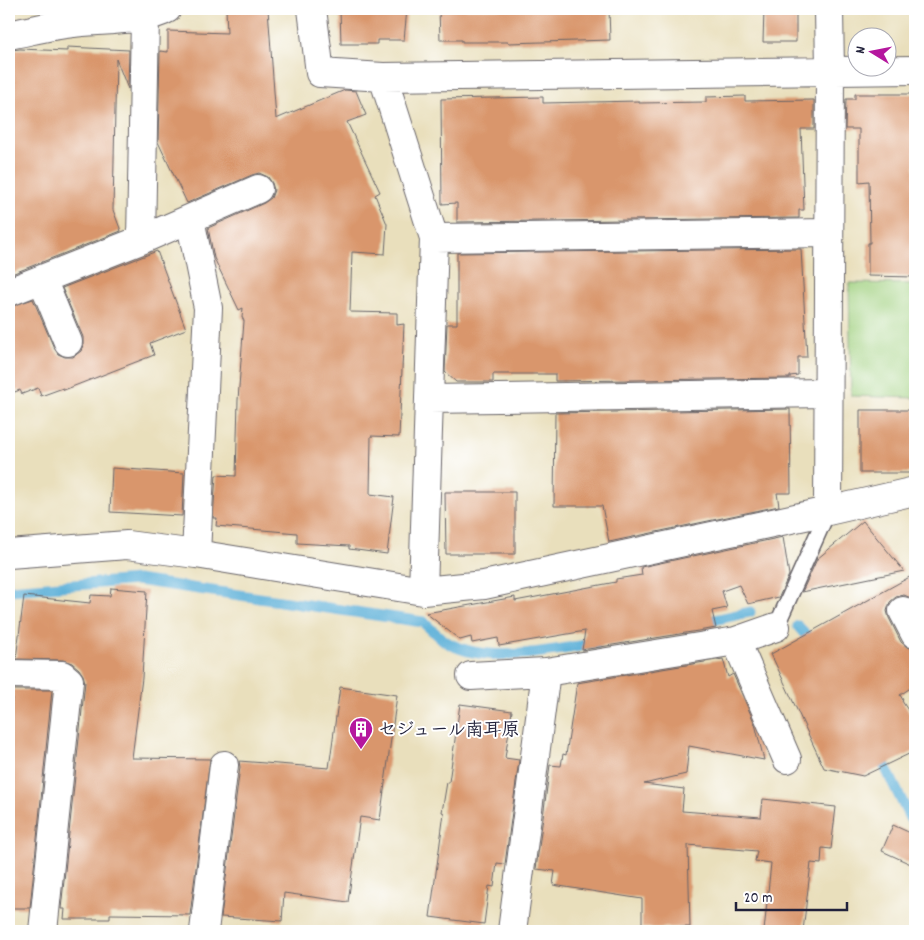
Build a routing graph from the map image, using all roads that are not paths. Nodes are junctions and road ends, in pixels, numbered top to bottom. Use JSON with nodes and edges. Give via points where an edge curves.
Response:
{"nodes":[{"id":1,"x":312,"y":9,"type":"edge"},
{"id":2,"x":829,"y":9,"type":"edge"},
{"id":3,"x":156,"y":12,"type":"edge"},
{"id":4,"x":72,"y":16,"type":"edge"},
{"id":5,"x":9,"y":35,"type":"edge"},
{"id":6,"x":915,"y":70,"type":"edge"},
{"id":7,"x":830,"y":71,"type":"junction"},
{"id":8,"x":383,"y":77,"type":"junction"},
{"id":9,"x":258,"y":189,"type":"dead end"},
{"id":10,"x":190,"y":219,"type":"junction"},
{"id":11,"x":829,"y":233,"type":"junction"},
{"id":12,"x":434,"y":238,"type":"junction"},
{"id":13,"x":141,"y":240,"type":"junction"},
{"id":14,"x":42,"y":279,"type":"junction"},
{"id":15,"x":9,"y":292,"type":"edge"},
{"id":16,"x":68,"y":342,"type":"dead end"},
{"id":17,"x":828,"y":393,"type":"junction"},
{"id":18,"x":429,"y":399,"type":"junction"},
{"id":19,"x":915,"y":491,"type":"edge"},
{"id":20,"x":828,"y":511,"type":"junction"},
{"id":21,"x":9,"y":554,"type":"edge"},
{"id":22,"x":196,"y":554,"type":"junction"},
{"id":23,"x":423,"y":591,"type":"junction"},
{"id":24,"x":776,"y":627,"type":"joint"},
{"id":25,"x":736,"y":641,"type":"junction"},
{"id":26,"x":546,"y":672,"type":"junction"},
{"id":27,"x":9,"y":674,"type":"edge"},
{"id":28,"x":471,"y":676,"type":"dead end"},
{"id":29,"x":787,"y":759,"type":"dead end"},
{"id":30,"x":224,"y":764,"type":"dead end"},
{"id":31,"x":43,"y":931,"type":"edge"},
{"id":32,"x":204,"y":931,"type":"edge"},
{"id":33,"x":512,"y":931,"type":"edge"}],
"edges":[{"from":1,"to":8,"type":"street","via":[[320,74]]},
{"from":2,"to":7,"type":"street"},
{"from":3,"to":4,"type":"street"},
{"from":3,"to":13,"type":"street"},
{"from":4,"to":5,"type":"street"},
{"from":6,"to":7,"type":"street"},
{"from":7,"to":8,"type":"street"},
{"from":7,"to":11,"type":"street"},
{"from":8,"to":12,"type":"street"},
{"from":9,"to":10,"type":"street"},
{"from":10,"to":13,"type":"street"},
{"from":10,"to":22,"type":"street","via":[[208,308]]},
{"from":11,"to":12,"type":"street"},
{"from":11,"to":17,"type":"street"},
{"from":12,"to":18,"type":"street"},
{"from":13,"to":14,"type":"street"},
{"from":14,"to":15,"type":"street"},
{"from":14,"to":16,"type":"street"},
{"from":17,"to":18,"type":"street"},
{"from":17,"to":20,"type":"street"},
{"from":18,"to":23,"type":"street"},
{"from":19,"to":20,"type":"street"},
{"from":20,"to":23,"type":"street","via":[[484,585]]},
{"from":20,"to":24,"type":"lane"},
{"from":21,"to":22,"type":"street","via":[[127,545]]},
{"from":22,"to":23,"type":"street"},
{"from":24,"to":25,"type":"street"},
{"from":25,"to":26,"type":"street"},
{"from":25,"to":29,"type":"street"},
{"from":26,"to":28,"type":"street"},
{"from":26,"to":33,"type":"street"},
{"from":27,"to":31,"type":"street","via":[[62,675],[69,681]]},
{"from":30,"to":32,"type":"street"}]}
